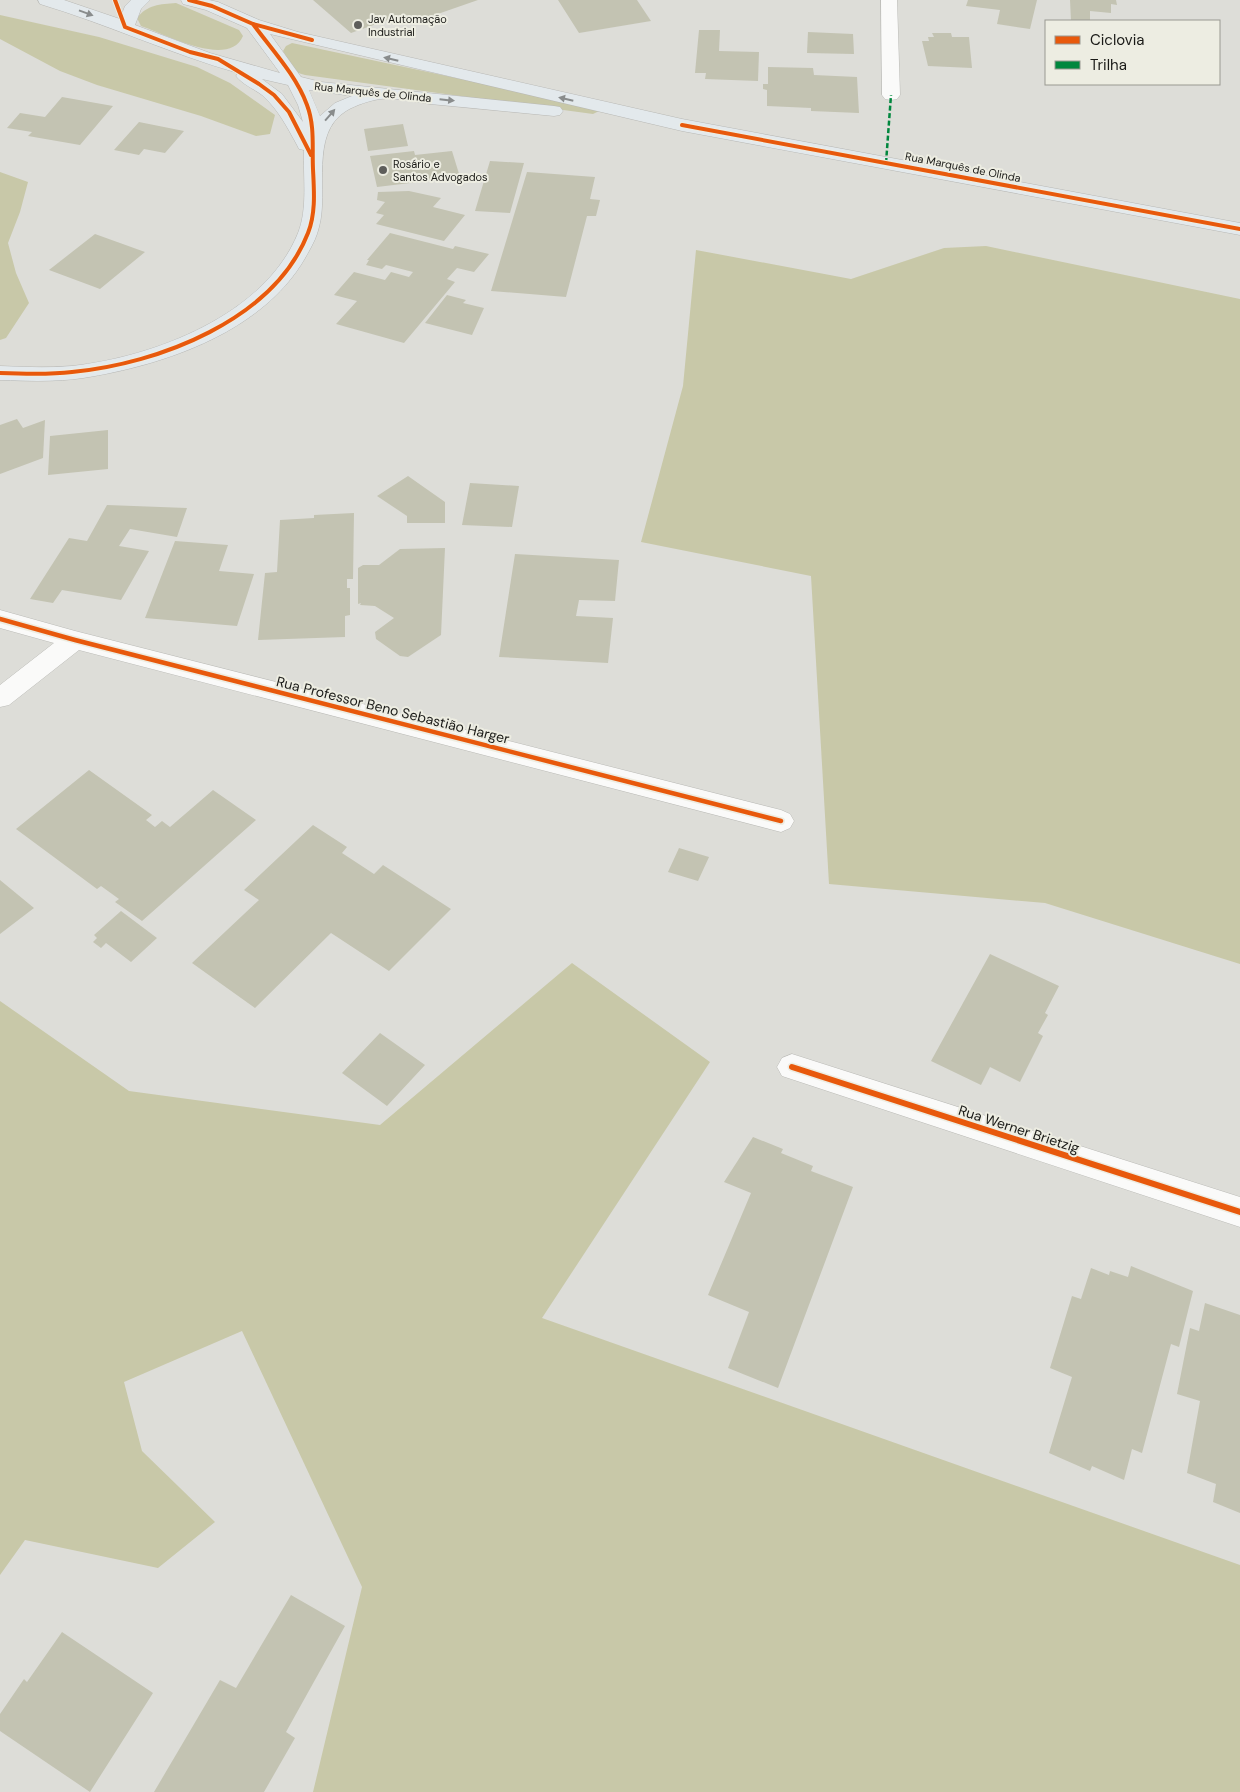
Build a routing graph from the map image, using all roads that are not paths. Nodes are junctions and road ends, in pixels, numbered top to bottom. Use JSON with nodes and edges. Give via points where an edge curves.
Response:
{"nodes":[{"id":1,"x":46,"y":0,"type":"edge"},
{"id":2,"x":116,"y":0,"type":"edge"},
{"id":3,"x":142,"y":0,"type":"edge"},
{"id":4,"x":190,"y":0,"type":"edge"},
{"id":5,"x":888,"y":0,"type":"edge"},
{"id":6,"x":214,"y":3,"type":"edge"},
{"id":7,"x":253,"y":24,"type":"junction"},
{"id":8,"x":125,"y":27,"type":"junction"},
{"id":9,"x":218,"y":59,"type":"junction"},
{"id":10,"x":294,"y":82,"type":"junction"},
{"id":11,"x":386,"y":93,"type":"junction"},
{"id":12,"x":891,"y":95,"type":"dead end"},
{"id":13,"x":682,"y":125,"type":"junction"},
{"id":14,"x":313,"y":160,"type":"junction"},
{"id":15,"x":1240,"y":229,"type":"edge"},
{"id":16,"x":0,"y":373,"type":"edge"},
{"id":17,"x":0,"y":619,"type":"edge"},
{"id":18,"x":75,"y":640,"type":"junction"},
{"id":19,"x":0,"y":698,"type":"edge"},
{"id":20,"x":781,"y":821,"type":"dead end"},
{"id":21,"x":792,"y":1067,"type":"dead end"},
{"id":22,"x":1240,"y":1212,"type":"edge"}],
"edges":[{"from":1,"to":8,"type":"main road","name":"Rua Marquês de Olinda","one_way":true},
{"from":2,"to":8,"type":"main road"},
{"from":3,"to":8,"type":"main road","via":[[134,6]]},
{"from":4,"to":6,"type":"main road","name":"Rua Marquês de Olinda"},
{"from":5,"to":12,"type":"street"},
{"from":6,"to":7,"type":"main road","name":"Rua Marquês de Olinda"},
{"from":7,"to":9,"type":"main road","via":[[252,41],[246,50],[238,56]]},
{"from":7,"to":10,"type":"main road"},
{"from":13,"to":7,"type":"main road","name":"Rua Marquês de Olinda","one_way":true,"via":[[331,45]]},
{"from":8,"to":9,"type":"main road","name":"Rua Marquês de Olinda"},
{"from":9,"to":10,"type":"main road","name":"Rua Marquês de Olinda"},
{"from":9,"to":14,"type":"main road","via":[[274,95],[288,112]]},
{"from":10,"to":11,"type":"main road","name":"Rua Marquês de Olinda"},
{"from":10,"to":14,"type":"main road","via":[[311,117]]},
{"from":11,"to":13,"type":"main road","name":"Rua Marquês de Olinda","one_way":true},
{"from":14,"to":11,"type":"main road","one_way":true,"via":[[318,136],[333,110]]},
{"from":13,"to":15,"type":"main road","name":"Rua Marquês de Olinda"},
{"from":14,"to":16,"type":"main road","via":[[314,196],[309,232],[297,258],[276,284],[249,307],[177,347],[128,362],[81,371]]},
{"from":17,"to":18,"type":"street","name":"Rua Professor Beno Sebastião Harger"},
{"from":18,"to":19,"type":"street"},
{"from":18,"to":20,"type":"street","name":"Rua Professor Beno Sebastião Harger"},
{"from":21,"to":22,"type":"street","name":"Rua Werner Brietzig"}]}
